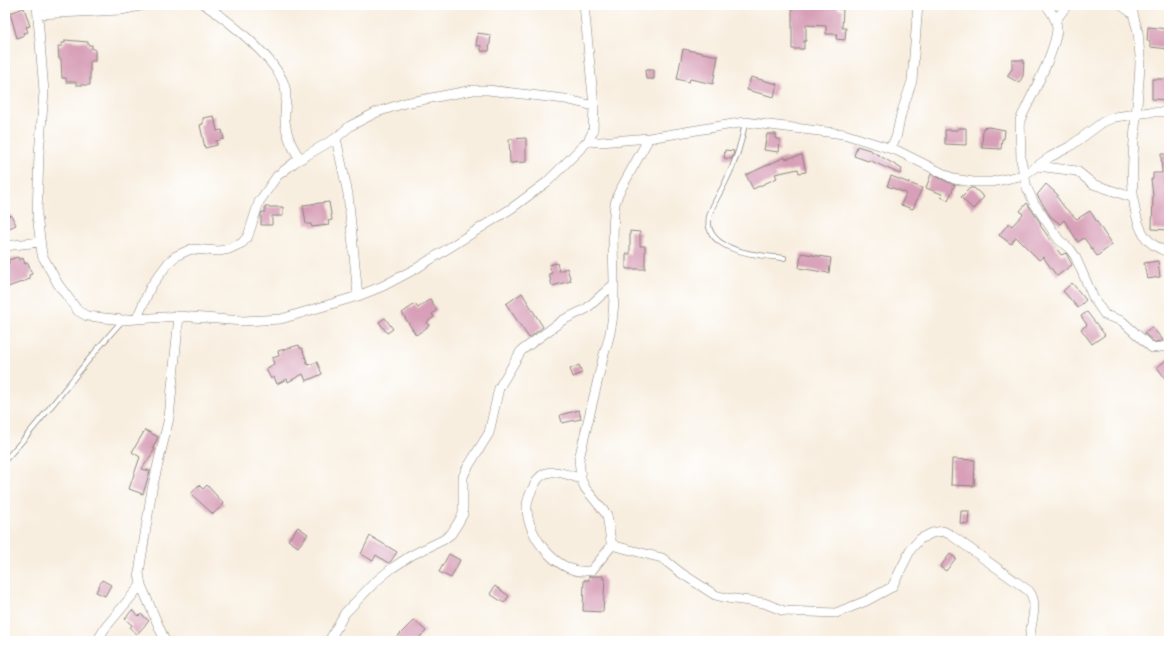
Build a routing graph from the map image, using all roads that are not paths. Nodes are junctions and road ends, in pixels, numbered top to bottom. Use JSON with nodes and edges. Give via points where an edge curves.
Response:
{"nodes":[{"id":1,"x":145,"y":5,"type":"edge"},
{"id":2,"x":205,"y":5,"type":"edge"},
{"id":3,"x":584,"y":5,"type":"edge"},
{"id":4,"x":918,"y":5,"type":"edge"},
{"id":5,"x":1046,"y":5,"type":"edge"},
{"id":6,"x":1068,"y":5,"type":"edge"},
{"id":7,"x":1121,"y":5,"type":"edge"},
{"id":8,"x":1132,"y":9,"type":"edge"},
{"id":9,"x":38,"y":10,"type":"edge"},
{"id":10,"x":1056,"y":20,"type":"junction"},
{"id":11,"x":594,"y":106,"type":"junction"},
{"id":12,"x":1169,"y":112,"type":"edge"},
{"id":13,"x":1137,"y":113,"type":"junction"},
{"id":14,"x":745,"y":122,"type":"junction"},
{"id":15,"x":336,"y":138,"type":"junction"},
{"id":16,"x":649,"y":138,"type":"junction"},
{"id":17,"x":588,"y":141,"type":"junction"},
{"id":18,"x":890,"y":148,"type":"junction"},
{"id":19,"x":301,"y":158,"type":"junction"},
{"id":20,"x":1037,"y":166,"type":"junction"},
{"id":21,"x":1024,"y":175,"type":"junction"},
{"id":22,"x":1134,"y":198,"type":"junction"},
{"id":23,"x":40,"y":242,"type":"junction"},
{"id":24,"x":5,"y":246,"type":"edge"},
{"id":25,"x":1169,"y":252,"type":"edge"},
{"id":26,"x":784,"y":258,"type":"dead end"},
{"id":27,"x":614,"y":284,"type":"junction"},
{"id":28,"x":358,"y":296,"type":"junction"},
{"id":29,"x":178,"y":316,"type":"junction"},
{"id":30,"x":137,"y":318,"type":"junction"},
{"id":31,"x":123,"y":320,"type":"junction"},
{"id":32,"x":1168,"y":347,"type":"edge"},
{"id":33,"x":5,"y":460,"type":"edge"},
{"id":34,"x":581,"y":479,"type":"junction"},
{"id":35,"x":613,"y":544,"type":"junction"},
{"id":36,"x":142,"y":586,"type":"junction"},
{"id":37,"x":96,"y":641,"type":"edge"},
{"id":38,"x":165,"y":641,"type":"edge"},
{"id":39,"x":329,"y":641,"type":"edge"},
{"id":40,"x":1030,"y":641,"type":"edge"}],
"edges":[{"from":1,"to":9,"type":"street","via":[[121,10]]},
{"from":2,"to":19,"type":"street","via":[[254,45],[277,70],[286,93],[285,116],[290,138],[295,152]]},
{"from":3,"to":11,"type":"street"},
{"from":4,"to":18,"type":"street","via":[[912,81],[896,138]]},
{"from":5,"to":10,"type":"street"},
{"from":6,"to":10,"type":"street"},
{"from":7,"to":8,"type":"street"},
{"from":8,"to":13,"type":"street","via":[[1138,31],[1140,57]]},
{"from":9,"to":23,"type":"street","via":[[44,81],[37,215]]},
{"from":10,"to":21,"type":"street","via":[[1052,49],[1020,120],[1019,148]]},
{"from":11,"to":15,"type":"street","via":[[565,99],[473,90],[394,106],[350,126]]},
{"from":11,"to":17,"type":"street","via":[[592,131]]},
{"from":12,"to":13,"type":"street"},
{"from":13,"to":20,"type":"street","via":[[1103,122]]},
{"from":13,"to":22,"type":"street"},
{"from":14,"to":16,"type":"street"},
{"from":14,"to":18,"type":"street","via":[[844,134]]},
{"from":14,"to":26,"type":"lane","via":[[739,152],[710,216],[710,230],[723,243],[742,252]]},
{"from":15,"to":19,"type":"street"},
{"from":15,"to":28,"type":"street","via":[[348,194]]},
{"from":16,"to":17,"type":"street"},
{"from":16,"to":27,"type":"street","via":[[615,204]]},
{"from":17,"to":28,"type":"street","via":[[547,182],[512,208],[417,268]]},
{"from":18,"to":21,"type":"street","via":[[945,176],[961,181],[992,182]]},
{"from":19,"to":30,"type":"street","via":[[285,168],[272,182],[259,202],[248,236],[242,243],[224,250],[191,249],[176,256],[160,271]]},
{"from":20,"to":21,"type":"street"},
{"from":20,"to":22,"type":"street","via":[[1077,171],[1093,184]]},
{"from":21,"to":32,"type":"street","via":[[1034,203],[1059,240],[1075,256],[1094,299],[1106,315],[1122,321],[1152,348]]},
{"from":22,"to":25,"type":"street","via":[[1145,236],[1162,251]]},
{"from":23,"to":24,"type":"street"},
{"from":23,"to":31,"type":"street","via":[[42,255],[49,269],[78,312],[95,318]]},
{"from":27,"to":34,"type":"street","via":[[614,314],[610,338],[579,459]]},
{"from":27,"to":39,"type":"street","via":[[586,309],[567,317],[521,351],[499,388],[489,433],[466,470],[463,514],[451,534],[412,555],[374,583],[345,613]]},
{"from":28,"to":29,"type":"street","via":[[281,319],[236,321]]},
{"from":29,"to":30,"type":"street"},
{"from":29,"to":36,"type":"street","via":[[172,401],[152,489],[139,573]]},
{"from":30,"to":31,"type":"street"},
{"from":31,"to":33,"type":"lane"},
{"from":34,"to":35,"type":"street","via":[[585,488],[607,515]]},
{"from":34,"to":35,"type":"street","via":[[552,472],[537,479],[527,507],[532,530],[555,560],[574,571],[592,570]]},
{"from":35,"to":40,"type":"street","via":[[662,558],[715,595],[764,603],[784,612],[836,613],[892,587],[911,549],[920,539],[942,531],[952,535],[1034,596]]},
{"from":36,"to":37,"type":"street","via":[[104,628]]},
{"from":36,"to":38,"type":"street"}]}
